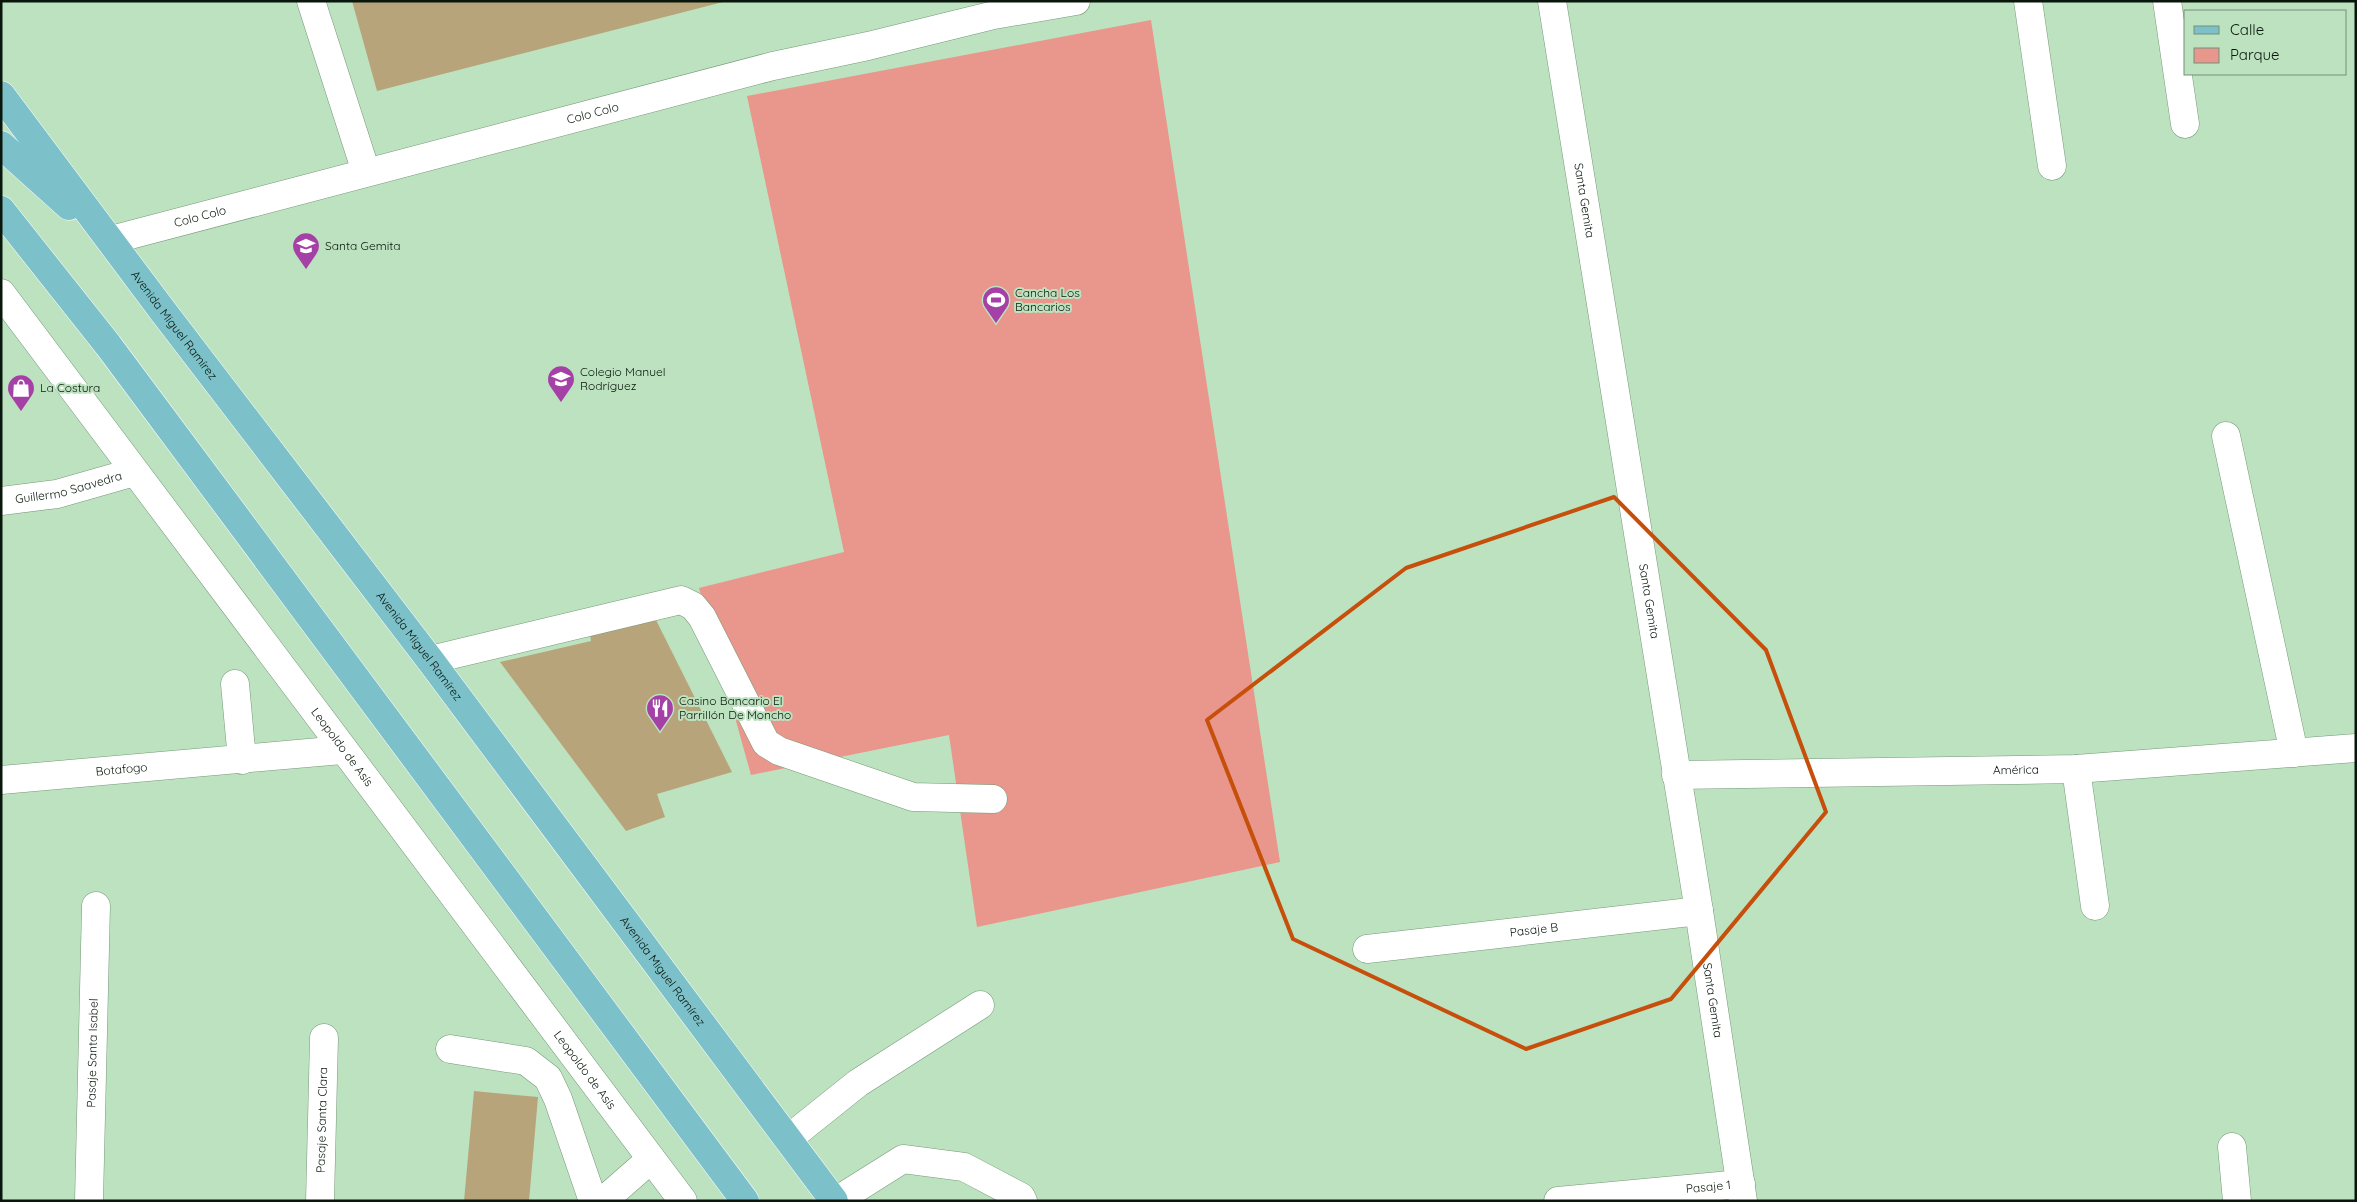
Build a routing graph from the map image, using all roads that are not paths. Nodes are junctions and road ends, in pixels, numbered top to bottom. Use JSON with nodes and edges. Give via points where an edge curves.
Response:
{"nodes":[{"id":1,"x":311,"y":1,"type":"edge"},
{"id":2,"x":1076,"y":1,"type":"edge"},
{"id":3,"x":1552,"y":1,"type":"edge"},
{"id":4,"x":2028,"y":1,"type":"edge"},
{"id":5,"x":2167,"y":1,"type":"edge"},
{"id":6,"x":1,"y":95,"type":"edge"},
{"id":7,"x":2186,"y":124,"type":"dead end"},
{"id":8,"x":1,"y":145,"type":"edge"},
{"id":9,"x":2052,"y":166,"type":"dead end"},
{"id":10,"x":366,"y":172,"type":"junction"},
{"id":11,"x":1,"y":210,"type":"edge"},
{"id":12,"x":111,"y":240,"type":"junction"},
{"id":13,"x":5,"y":305,"type":"edge"},
{"id":14,"x":2226,"y":436,"type":"dead end"},
{"id":15,"x":134,"y":472,"type":"junction"},
{"id":16,"x":1,"y":501,"type":"edge"},
{"id":17,"x":430,"y":660,"type":"junction"},
{"id":18,"x":235,"y":684,"type":"dead end"},
{"id":19,"x":2356,"y":748,"type":"edge"},
{"id":20,"x":342,"y":750,"type":"junction"},
{"id":21,"x":2294,"y":753,"type":"junction"},
{"id":22,"x":242,"y":760,"type":"junction"},
{"id":23,"x":2076,"y":770,"type":"junction"},
{"id":24,"x":1676,"y":775,"type":"junction"},
{"id":25,"x":1,"y":780,"type":"edge"},
{"id":26,"x":993,"y":798,"type":"dead end"},
{"id":27,"x":96,"y":906,"type":"dead end"},
{"id":28,"x":2095,"y":906,"type":"dead end"},
{"id":29,"x":1699,"y":911,"type":"junction"},
{"id":30,"x":1368,"y":949,"type":"dead end"},
{"id":31,"x":980,"y":1005,"type":"dead end"},
{"id":32,"x":324,"y":1038,"type":"dead end"},
{"id":33,"x":450,"y":1049,"type":"dead end"},
{"id":34,"x":788,"y":1138,"type":"junction"},
{"id":35,"x":2232,"y":1147,"type":"dead end"},
{"id":36,"x":651,"y":1159,"type":"junction"},
{"id":37,"x":1742,"y":1192,"type":"edge"},
{"id":38,"x":89,"y":1201,"type":"edge"},
{"id":39,"x":320,"y":1201,"type":"edge"},
{"id":40,"x":592,"y":1201,"type":"edge"},
{"id":41,"x":603,"y":1201,"type":"edge"},
{"id":42,"x":683,"y":1201,"type":"edge"},
{"id":43,"x":745,"y":1201,"type":"edge"},
{"id":44,"x":835,"y":1201,"type":"edge"},
{"id":45,"x":1023,"y":1201,"type":"edge"},
{"id":46,"x":1558,"y":1201,"type":"edge"},
{"id":47,"x":2237,"y":1201,"type":"edge"}],
"edges":[{"from":1,"to":10,"type":"street"},
{"from":2,"to":10,"type":"street","name":"Colo Colo","via":[[994,15],[773,66]]},
{"from":3,"to":24,"type":"street","name":"Santa Gemita"},
{"from":4,"to":9,"type":"street"},
{"from":5,"to":7,"type":"street"},
{"from":6,"to":12,"type":"main road","name":"Avenida Miguel Ramírez"},
{"from":8,"to":12,"type":"main road"},
{"from":10,"to":12,"type":"street","name":"Colo Colo"},
{"from":11,"to":43,"type":"main road","via":[[108,346]]},
{"from":12,"to":17,"type":"main road","name":"Avenida Miguel Ramírez"},
{"from":13,"to":15,"type":"street","name":"Leopoldo de Asís"},
{"from":14,"to":21,"type":"street"},
{"from":15,"to":16,"type":"street","name":"Guillermo Saavedra","via":[[57,494]]},
{"from":15,"to":20,"type":"street","name":"Leopoldo de Asís"},
{"from":17,"to":26,"type":"street","via":[[682,600],[693,606],[702,617],[766,742],[779,751],[913,796]]},
{"from":17,"to":34,"type":"main road","name":"Avenida Miguel Ramírez"},
{"from":18,"to":22,"type":"street"},
{"from":19,"to":21,"type":"street","name":"América"},
{"from":20,"to":22,"type":"street","name":"Botafogo"},
{"from":20,"to":36,"type":"street","name":"Leopoldo de Asís"},
{"from":21,"to":23,"type":"street","name":"América"},
{"from":22,"to":25,"type":"street","name":"Botafogo"},
{"from":23,"to":24,"type":"street","name":"América"},
{"from":23,"to":28,"type":"street"},
{"from":24,"to":29,"type":"street","name":"Santa Gemita"},
{"from":27,"to":38,"type":"street","name":"Pasaje Santa Isabel"},
{"from":29,"to":30,"type":"street","name":"Pasaje B"},
{"from":29,"to":37,"type":"street","name":"Santa Gemita"},
{"from":31,"to":34,"type":"street","via":[[858,1083]]},
{"from":32,"to":39,"type":"street","name":"Pasaje Santa Clara"},
{"from":33,"to":40,"type":"street","via":[[526,1061],[548,1078]]},
{"from":34,"to":44,"type":"main road","name":"Avenida Miguel Ramírez"},
{"from":35,"to":47,"type":"street"},
{"from":36,"to":41,"type":"street"},
{"from":36,"to":42,"type":"street","name":"Leopoldo de Asís"},
{"from":37,"to":46,"type":"street","name":"Pasaje 1"},
{"from":44,"to":45,"type":"street","via":[[903,1159],[964,1167]]}]}
